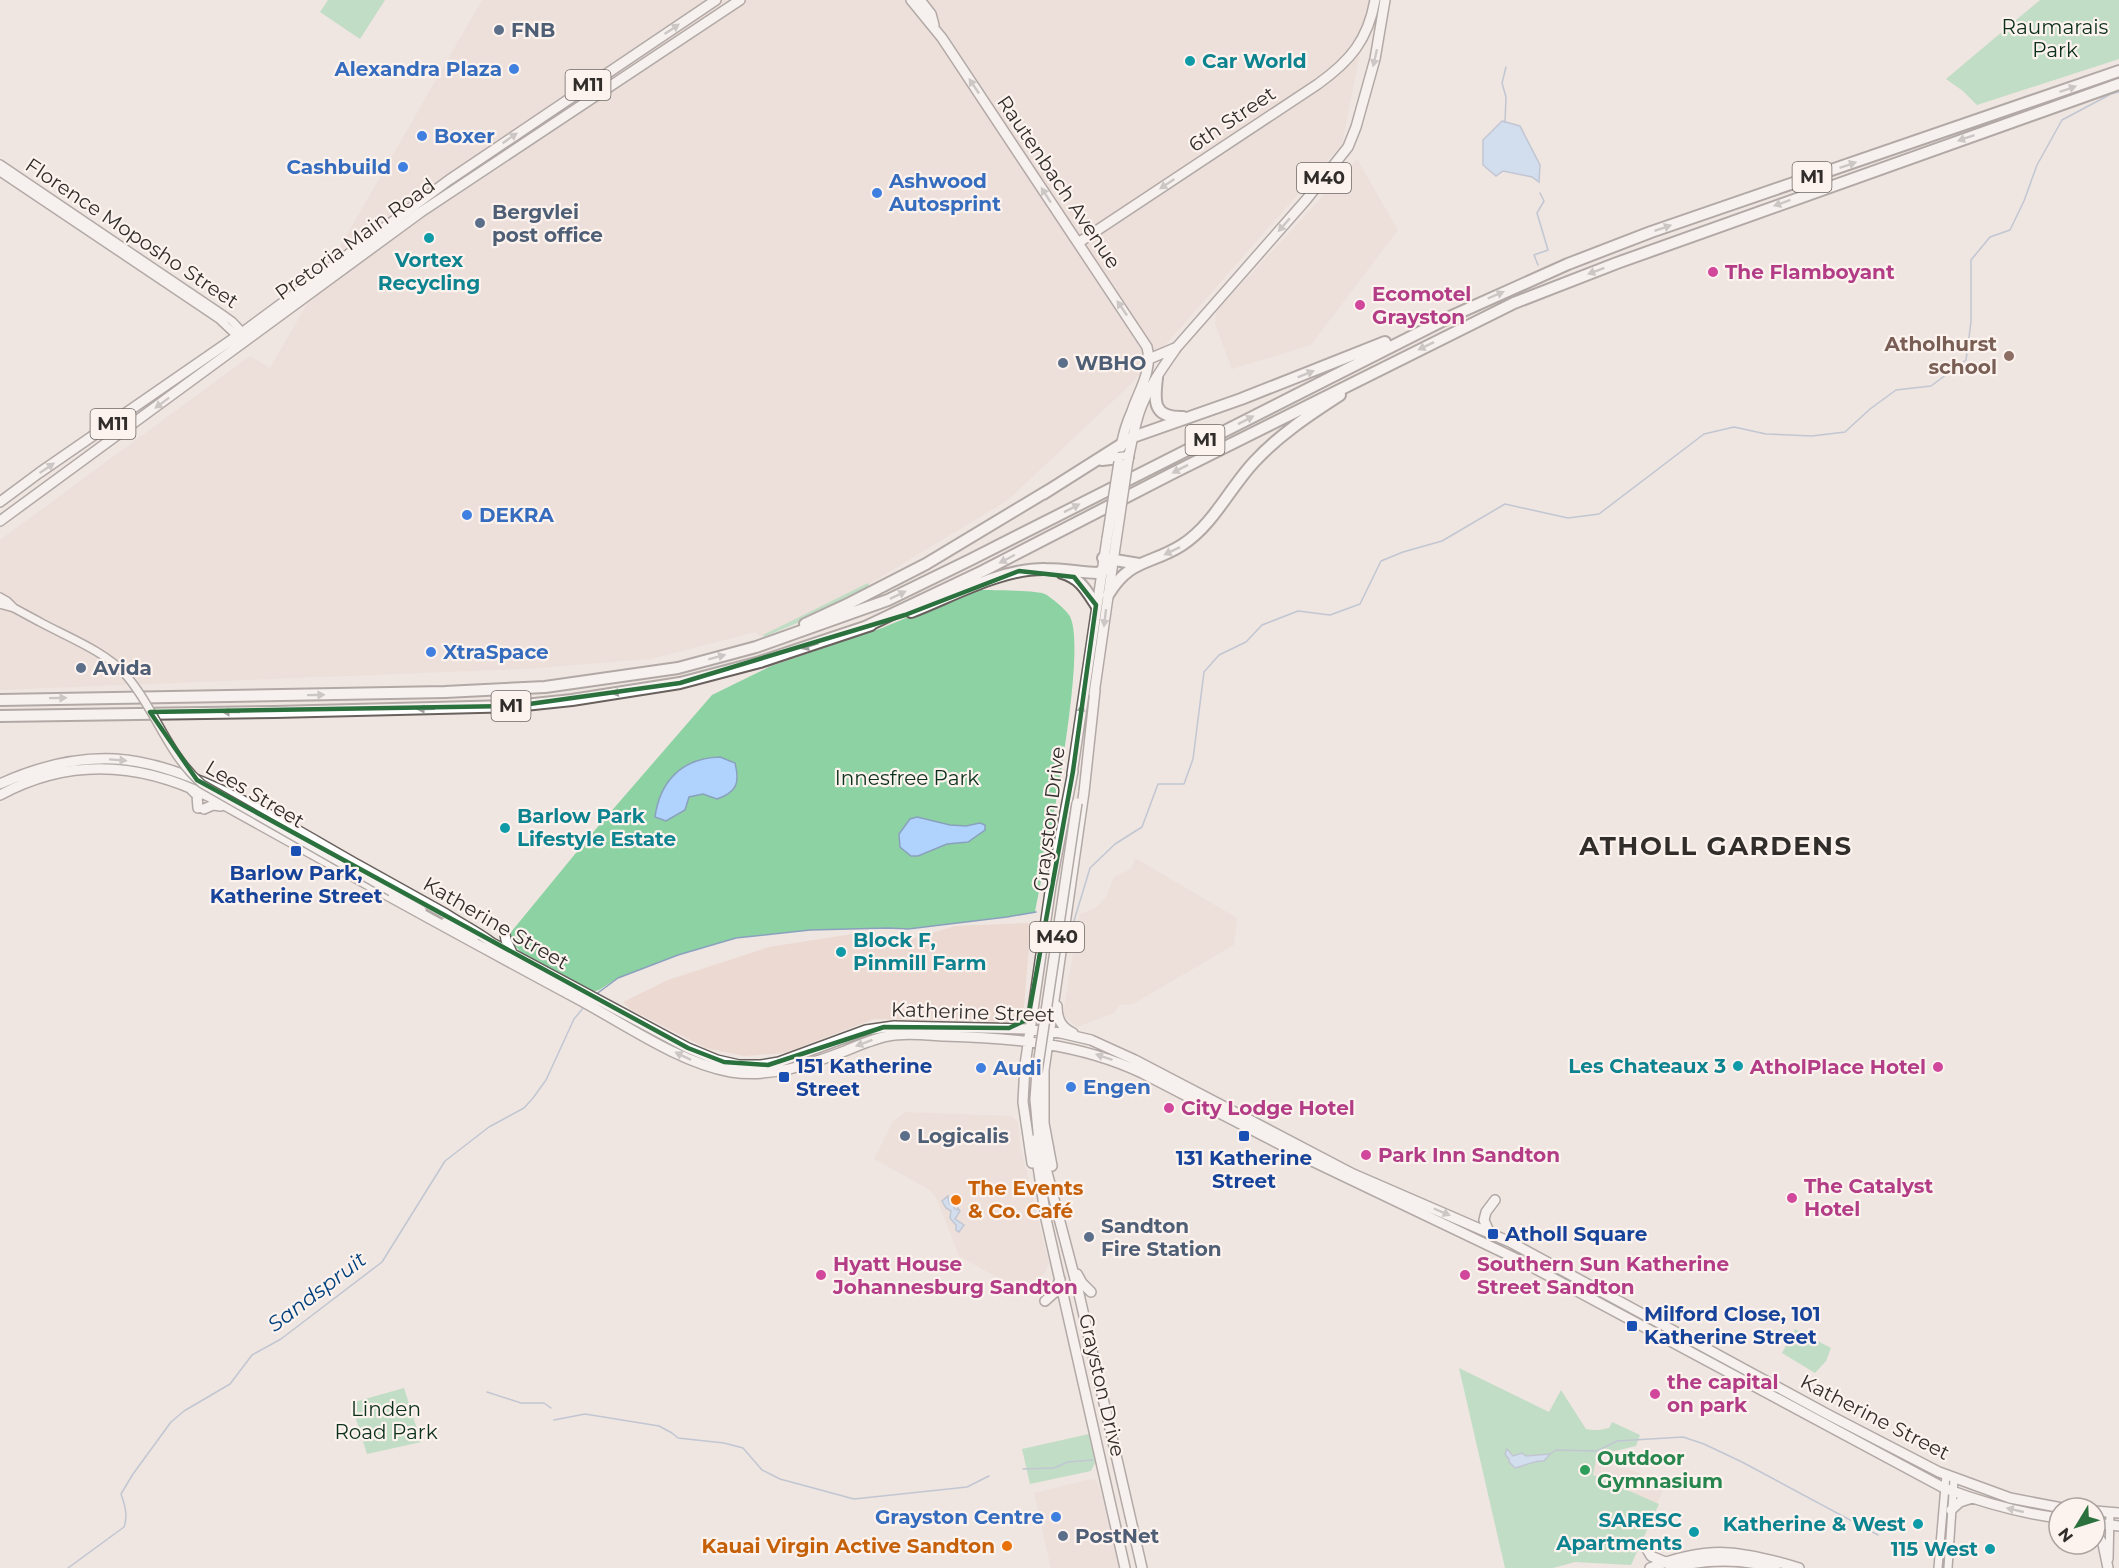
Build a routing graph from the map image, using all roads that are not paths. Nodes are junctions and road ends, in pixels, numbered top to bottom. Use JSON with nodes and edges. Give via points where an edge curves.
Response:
{"nodes":[{"id":1,"x":716,"y":0,"type":"edge"},
{"id":2,"x":740,"y":0,"type":"edge"},
{"id":3,"x":910,"y":0,"type":"edge"},
{"id":4,"x":920,"y":0,"type":"edge"},
{"id":5,"x":1375,"y":0,"type":"edge"},
{"id":6,"x":1385,"y":0,"type":"edge"},
{"id":7,"x":934,"y":27,"type":"junction"},
{"id":8,"x":2119,"y":71,"type":"edge"},
{"id":9,"x":2119,"y":84,"type":"edge"},
{"id":10,"x":0,"y":164,"type":"edge"},
{"id":11,"x":0,"y":172,"type":"edge"},
{"id":12,"x":1078,"y":243,"type":"junction"},
{"id":13,"x":1452,"y":316,"type":"junction"},
{"id":14,"x":243,"y":337,"type":"junction"},
{"id":15,"x":1178,"y":347,"type":"junction"},
{"id":16,"x":1401,"y":358,"type":"junction"},
{"id":17,"x":1149,"y":359,"type":"junction"},
{"id":18,"x":1157,"y":378,"type":"junction"},
{"id":19,"x":1192,"y":417,"type":"junction"},
{"id":20,"x":1133,"y":437,"type":"junction"},
{"id":21,"x":1122,"y":443,"type":"junction"},
{"id":22,"x":1124,"y":459,"type":"junction"},
{"id":23,"x":1043,"y":494,"type":"junction"},
{"id":24,"x":0,"y":502,"type":"edge"},
{"id":25,"x":0,"y":521,"type":"edge"},
{"id":26,"x":1108,"y":559,"type":"junction"},
{"id":27,"x":1139,"y":564,"type":"junction"},
{"id":28,"x":1019,"y":571,"type":"junction"},
{"id":29,"x":1101,"y":572,"type":"junction"},
{"id":30,"x":1108,"y":595,"type":"junction"},
{"id":31,"x":0,"y":597,"type":"edge"},
{"id":32,"x":0,"y":604,"type":"edge"},
{"id":33,"x":1096,"y":605,"type":"junction"},
{"id":34,"x":14,"y":608,"type":"junction"},
{"id":35,"x":865,"y":627,"type":"junction"},
{"id":36,"x":756,"y":646,"type":"junction"},
{"id":37,"x":1095,"y":690,"type":"junction"},
{"id":38,"x":0,"y":700,"type":"edge"},
{"id":39,"x":0,"y":716,"type":"edge"},
{"id":40,"x":1073,"y":771,"type":"junction"},
{"id":41,"x":0,"y":784,"type":"edge"},
{"id":42,"x":190,"y":789,"type":"junction"},
{"id":43,"x":0,"y":795,"type":"edge"},
{"id":44,"x":232,"y":810,"type":"junction"},
{"id":45,"x":504,"y":929,"type":"dead end"},
{"id":46,"x":492,"y":943,"type":"junction"},
{"id":47,"x":513,"y":955,"type":"junction"},
{"id":48,"x":1060,"y":956,"type":"junction"},
{"id":49,"x":580,"y":996,"type":"junction"},
{"id":50,"x":596,"y":1005,"type":"junction"},
{"id":51,"x":1033,"y":1010,"type":"junction"},
{"id":52,"x":1009,"y":1028,"type":"junction"},
{"id":53,"x":1030,"y":1029,"type":"junction"},
{"id":54,"x":1050,"y":1031,"type":"junction"},
{"id":55,"x":1005,"y":1038,"type":"junction"},
{"id":56,"x":1091,"y":1040,"type":"junction"},
{"id":57,"x":1028,"y":1041,"type":"junction"},
{"id":58,"x":1048,"y":1044,"type":"junction"},
{"id":59,"x":1084,"y":1051,"type":"junction"},
{"id":60,"x":1025,"y":1065,"type":"junction"},
{"id":61,"x":1044,"y":1070,"type":"junction"},
{"id":62,"x":1039,"y":1154,"type":"junction"},
{"id":63,"x":1053,"y":1189,"type":"junction"},
{"id":64,"x":1496,"y":1200,"type":"dead end"},
{"id":65,"x":1046,"y":1220,"type":"junction"},
{"id":66,"x":1490,"y":1234,"type":"junction"},
{"id":67,"x":1063,"y":1235,"type":"junction"},
{"id":68,"x":1060,"y":1279,"type":"junction"},
{"id":69,"x":1091,"y":1292,"type":"dead end"},
{"id":70,"x":1045,"y":1301,"type":"dead end"},
{"id":71,"x":1740,"y":1366,"type":"junction"},
{"id":72,"x":1950,"y":1477,"type":"junction"},
{"id":73,"x":1948,"y":1489,"type":"junction"},
{"id":74,"x":1971,"y":1498,"type":"junction"},
{"id":75,"x":2047,"y":1505,"type":"edge"},
{"id":76,"x":1951,"y":1510,"type":"junction"},
{"id":77,"x":2114,"y":1513,"type":"edge"},
{"id":78,"x":2047,"y":1516,"type":"edge"},
{"id":79,"x":2114,"y":1525,"type":"edge"},
{"id":80,"x":1645,"y":1546,"type":"dead end"},
{"id":81,"x":1672,"y":1566,"type":"edge"},
{"id":82,"x":1125,"y":1568,"type":"edge"},
{"id":83,"x":1142,"y":1568,"type":"edge"},
{"id":84,"x":1650,"y":1568,"type":"edge"},
{"id":85,"x":1775,"y":1568,"type":"edge"},
{"id":86,"x":1799,"y":1568,"type":"edge"},
{"id":87,"x":1938,"y":1568,"type":"edge"},
{"id":88,"x":1948,"y":1568,"type":"edge"},
{"id":89,"x":2108,"y":1568,"type":"edge"}],
"edges":[{"from":14,"to":1,"type":"main road","name":"Pretoria Main Road","number":"M11","one_way":true,"via":[[449,180]]},
{"from":2,"to":14,"type":"main road","name":"Pretoria Main Road","number":"M11","via":[[476,174]]},
{"from":3,"to":7,"type":"main road"},
{"from":4,"to":7,"type":"main road","via":[[931,14]]},
{"from":5,"to":12,"type":"main road","name":"6th Street","one_way":true,"via":[[1362,40],[1328,77]]},
{"from":6,"to":15,"type":"main road","number":"M40","one_way":true,"via":[[1375,59],[1348,147]]},
{"from":12,"to":7,"type":"main road","name":"Rautenbach Avenue","one_way":true},
{"from":13,"to":8,"type":"highway","number":"M1","one_way":true,"via":[[1568,264]]},
{"from":9,"to":16,"type":"highway","number":"M1","one_way":true,"via":[[1617,262],[1514,303]]},
{"from":10,"to":14,"type":"street","name":"Florence Moposho Street","via":[[232,321]]},
{"from":11,"to":14,"type":"street","name":"Florence Moposho Street"},
{"from":17,"to":12,"type":"main road","name":"Rautenbach Avenue","one_way":true,"via":[[1140,335]]},
{"from":19,"to":13,"type":"highway","one_way":true},
{"from":36,"to":13,"type":"highway","number":"M1","one_way":true,"via":[[888,600]]},
{"from":24,"to":14,"type":"main road","name":"Pretoria Main Road","number":"M11","one_way":true},
{"from":14,"to":25,"type":"main road","name":"Pretoria Main Road","number":"M11","one_way":true},
{"from":15,"to":17,"type":"main road"},
{"from":15,"to":18,"type":"main road","number":"M40"},
{"from":16,"to":27,"type":"highway","one_way":true,"via":[[1293,427],[1254,462],[1194,536],[1175,550]]},
{"from":16,"to":35,"type":"highway","number":"M1","one_way":true},
{"from":17,"to":21,"type":"main road","name":"Grayston Drive","number":"M40"},
{"from":18,"to":19,"type":"highway","via":[[1155,399],[1159,410],[1169,416]]},
{"from":18,"to":20,"type":"main road","name":"Grayston Drive","number":"M40","via":[[1139,411]]},
{"from":19,"to":20,"type":"highway"},
{"from":20,"to":21,"type":"highway"},
{"from":20,"to":22,"type":"main road","name":"Grayston Drive","number":"M40"},
{"from":21,"to":22,"type":"main road","name":"Grayston Drive","number":"M40"},
{"from":21,"to":23,"type":"highway"},
{"from":22,"to":23,"type":"highway","via":[[1099,461]]},
{"from":22,"to":26,"type":"main road","name":"Grayston Drive","number":"M40","bridge":true},
{"from":23,"to":36,"type":"highway","via":[[907,575]]},
{"from":26,"to":27,"type":"highway"},
{"from":26,"to":29,"type":"highway"},
{"from":26,"to":30,"type":"main road","name":"Grayston Drive","number":"M40"},
{"from":27,"to":30,"type":"highway"},
{"from":28,"to":29,"type":"highway","via":[[1045,568]]},
{"from":28,"to":33,"type":"highway","via":[[1074,577]]},
{"from":28,"to":35,"type":"highway"},
{"from":29,"to":33,"type":"main road","name":"Grayston Drive","number":"M40"},
{"from":30,"to":37,"type":"main road","name":"Grayston Drive","number":"M40","one_way":true},
{"from":31,"to":34,"type":"street","name":"Lees Street"},
{"from":32,"to":34,"type":"street","name":"Lees Street"},
{"from":40,"to":33,"type":"main road","name":"Grayston Drive","number":"M40","one_way":true},
{"from":34,"to":46,"type":"street","name":"Lees Street","bridge":true,"via":[[120,668],[178,758],[202,784],[451,925]]},
{"from":35,"to":39,"type":"highway","number":"M1","one_way":true,"via":[[760,662],[680,683],[515,706]]},
{"from":38,"to":36,"type":"highway","number":"M1","one_way":true,"via":[[545,687],[678,668]]},
{"from":37,"to":48,"type":"main road"},
{"from":37,"to":62,"type":"main road","name":"Grayston Drive","number":"M40","bridge":true,"via":[[1037,1072]]},
{"from":40,"to":51,"type":"main road"},
{"from":40,"to":62,"type":"main road","name":"Grayston Drive","number":"M40","via":[[1030,1072],[1030,1105]]},
{"from":41,"to":46,"type":"main road","name":"Katherine Street","one_way":true,"via":[[53,766],[95,759],[129,760],[171,770],[272,817]]},
{"from":42,"to":43,"type":"main road","name":"Katherine Street","via":[[135,770],[98,768],[34,779]]},
{"from":42,"to":44,"type":"main road","name":"Katherine Street"},
{"from":42,"to":44,"type":"main road","via":[[197,795],[201,808],[216,805]]},
{"from":44,"to":49,"type":"main road","name":"Katherine Street","via":[[477,946]]},
{"from":45,"to":47,"type":"main road"},
{"from":46,"to":47,"type":"main road","name":"Katherine Street"},
{"from":47,"to":49,"type":"main road","name":"Katherine Street"},
{"from":48,"to":54,"type":"main road"},
{"from":48,"to":56,"type":"main road","via":[[1058,1020],[1067,1030]]},
{"from":49,"to":50,"type":"main road","name":"Katherine Street"},
{"from":50,"to":52,"type":"main road","name":"Katherine Street","via":[[707,1056],[747,1065],[788,1060],[860,1032],[884,1027]]},
{"from":55,"to":50,"type":"main road","name":"Katherine Street","one_way":true,"via":[[890,1035],[794,1068],[743,1074],[687,1058]]},
{"from":51,"to":52,"type":"main road","via":[[1026,1022]]},
{"from":51,"to":53,"type":"main road"},
{"from":52,"to":53,"type":"main road","name":"Katherine Street"},
{"from":53,"to":54,"type":"main road","name":"Katherine Street"},
{"from":53,"to":57,"type":"main road"},
{"from":54,"to":56,"type":"main road","name":"Katherine Street"},
{"from":54,"to":58,"type":"main road"},
{"from":55,"to":57,"type":"main road","name":"Katherine Street"},
{"from":55,"to":60,"type":"main road","via":[[1021,1050]]},
{"from":56,"to":66,"type":"main road","name":"Katherine Street","one_way":true,"via":[[1353,1174]]},
{"from":57,"to":58,"type":"main road","name":"Katherine Street"},
{"from":57,"to":60,"type":"main road"},
{"from":58,"to":59,"type":"main road","name":"Katherine Street"},
{"from":58,"to":61,"type":"main road"},
{"from":59,"to":61,"type":"main road","via":[[1057,1053]]},
{"from":73,"to":59,"type":"main road","name":"Katherine Street","one_way":true,"via":[[1554,1279],[1142,1073]]},
{"from":60,"to":65,"type":"main road","via":[[1023,1102],[1028,1144]]},
{"from":61,"to":63,"type":"main road","via":[[1044,1123]]},
{"from":62,"to":63,"type":"main road","name":"Grayston Drive","number":"M40"},
{"from":62,"to":65,"type":"main road","name":"Grayston Drive","number":"M40"},
{"from":63,"to":67,"type":"main road","name":"Grayston Drive","number":"M40"},
{"from":64,"to":66,"type":"main road","via":[[1484,1220]]},
{"from":65,"to":68,"type":"main road","name":"Grayston Drive","number":"M40"},
{"from":66,"to":71,"type":"main road","name":"Katherine Street"},
{"from":67,"to":69,"type":"main road","via":[[1080,1280]]},
{"from":67,"to":83,"type":"main road","name":"Grayston Drive","number":"M40"},
{"from":68,"to":70,"type":"main road","via":[[1055,1292]]},
{"from":68,"to":82,"type":"main road","name":"Grayston Drive","number":"M40"},
{"from":71,"to":72,"type":"main road","name":"Katherine Street"},
{"from":71,"to":73,"type":"main road","via":[[1743,1375]]},
{"from":72,"to":73,"type":"street"},
{"from":72,"to":75,"type":"main road","name":"Katherine Street","via":[[2016,1500]]},
{"from":73,"to":74,"type":"main road","name":"Katherine Street"},
{"from":73,"to":76,"type":"street"},
{"from":73,"to":87,"type":"street"},
{"from":74,"to":76,"type":"main road"},
{"from":78,"to":74,"type":"main road","name":"Katherine Street","one_way":true},
{"from":76,"to":88,"type":"street"},
{"from":77,"to":79,"type":"street"},
{"from":79,"to":89,"type":"street"},
{"from":80,"to":81,"type":"main road","via":[[1653,1558]]},
{"from":81,"to":84,"type":"main road"},
{"from":81,"to":85,"type":"main road","via":[[1729,1560]]},
{"from":81,"to":86,"type":"main road","via":[[1691,1554],[1730,1552]]}]}
